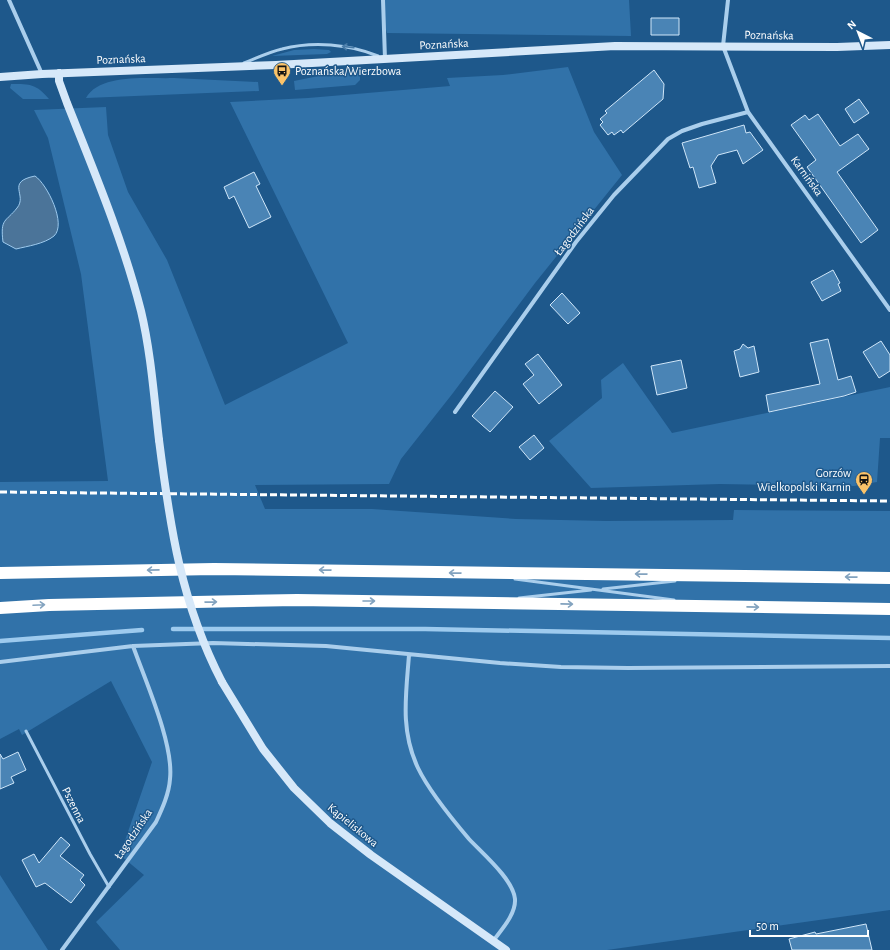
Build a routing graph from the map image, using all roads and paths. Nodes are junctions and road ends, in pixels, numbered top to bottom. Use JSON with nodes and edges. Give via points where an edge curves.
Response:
{"nodes":[{"id":1,"x":9,"y":0,"type":"edge"},
{"id":2,"x":383,"y":0,"type":"edge"},
{"id":3,"x":728,"y":0,"type":"edge"},
{"id":4,"x":890,"y":45,"type":"edge"},
{"id":5,"x":723,"y":46,"type":"junction"},
{"id":6,"x":385,"y":60,"type":"junction"},
{"id":7,"x":236,"y":67,"type":"junction"},
{"id":8,"x":59,"y":73,"type":"junction"},
{"id":9,"x":42,"y":74,"type":"junction"},
{"id":10,"x":0,"y":77,"type":"edge"},
{"id":11,"x":748,"y":112,"type":"junction"},
{"id":12,"x":890,"y":310,"type":"edge"},
{"id":13,"x":455,"y":412,"type":"dead end"},
{"id":14,"x":0,"y":573,"type":"edge"},
{"id":15,"x":472,"y":573,"type":"junction"},
{"id":16,"x":722,"y":575,"type":"junction"},
{"id":17,"x":890,"y":578,"type":"edge"},
{"id":18,"x":597,"y":590,"type":"junction"},
{"id":19,"x":676,"y":600,"type":"dead end"},
{"id":20,"x":684,"y":601,"type":"dead end"},
{"id":21,"x":472,"y":603,"type":"junction"},
{"id":22,"x":723,"y":607,"type":"junction"},
{"id":23,"x":0,"y":608,"type":"edge"},
{"id":24,"x":890,"y":609,"type":"edge"},
{"id":25,"x":132,"y":646,"type":"junction"},
{"id":26,"x":409,"y":655,"type":"junction"},
{"id":27,"x":0,"y":662,"type":"edge"},
{"id":28,"x":890,"y":666,"type":"edge"},
{"id":29,"x":26,"y":731,"type":"dead end"},
{"id":30,"x":109,"y":887,"type":"junction"},
{"id":31,"x":492,"y":941,"type":"junction"},
{"id":32,"x":62,"y":950,"type":"edge"},
{"id":33,"x":506,"y":950,"type":"edge"}],
"edges":[{"from":1,"to":9,"type":"street"},
{"from":2,"to":6,"type":"street"},
{"from":3,"to":5,"type":"street"},
{"from":4,"to":5,"type":"street","name":"Poznańska","via":[[837,48]]},
{"from":5,"to":6,"type":"street","name":"Poznańska","via":[[615,46]]},
{"from":5,"to":11,"type":"street","name":"Karnińska"},
{"from":6,"to":7,"type":"street","name":"Poznańska"},
{"from":6,"to":7,"type":"lane","one_way":true,"via":[[360,49],[312,46],[280,49]]},
{"from":7,"to":8,"type":"street","name":"Poznańska"},
{"from":8,"to":9,"type":"street","name":"Poznańska"},
{"from":8,"to":31,"type":"street","name":"Kąpieliskowa","bridge":true,"via":[[59,82],[127,262],[141,312],[172,532],[186,594],[196,624],[222,682],[263,750],[294,788],[330,823]]},
{"from":9,"to":10,"type":"street","name":"Poznańska"},
{"from":11,"to":12,"type":"street","name":"Karnińska"},
{"from":11,"to":13,"type":"street","name":"Łagodzińska","via":[[702,124],[668,139],[614,194],[576,242]]},
{"from":15,"to":14,"type":"highway","one_way":true,"via":[[214,569]]},
{"from":16,"to":15,"type":"highway","one_way":true},
{"from":15,"to":18,"type":"lane"},
{"from":17,"to":16,"type":"highway","one_way":true},
{"from":16,"to":18,"type":"lane"},
{"from":18,"to":19,"type":"lane"},
{"from":18,"to":21,"type":"lane"},
{"from":20,"to":22,"type":"lane"},
{"from":21,"to":22,"type":"highway","one_way":true},
{"from":23,"to":21,"type":"highway","one_way":true,"via":[[297,600]]},
{"from":22,"to":24,"type":"highway","one_way":true},
{"from":25,"to":26,"type":"street","via":[[213,643],[326,646]]},
{"from":25,"to":27,"type":"street"},
{"from":25,"to":30,"type":"street","name":"Łagodzińska","via":[[170,755],[170,779],[165,802],[156,822]]},
{"from":26,"to":28,"type":"street","via":[[500,663],[628,668]]},
{"from":26,"to":31,"type":"street","via":[[404,713],[407,740],[418,768],[468,838],[496,867],[510,886],[515,898],[513,912]]},
{"from":29,"to":30,"type":"lane","name":"Pszenna"},
{"from":30,"to":32,"type":"street","name":"Łagodzińska"},
{"from":31,"to":33,"type":"street","name":"Kąpieliskowa"}]}
